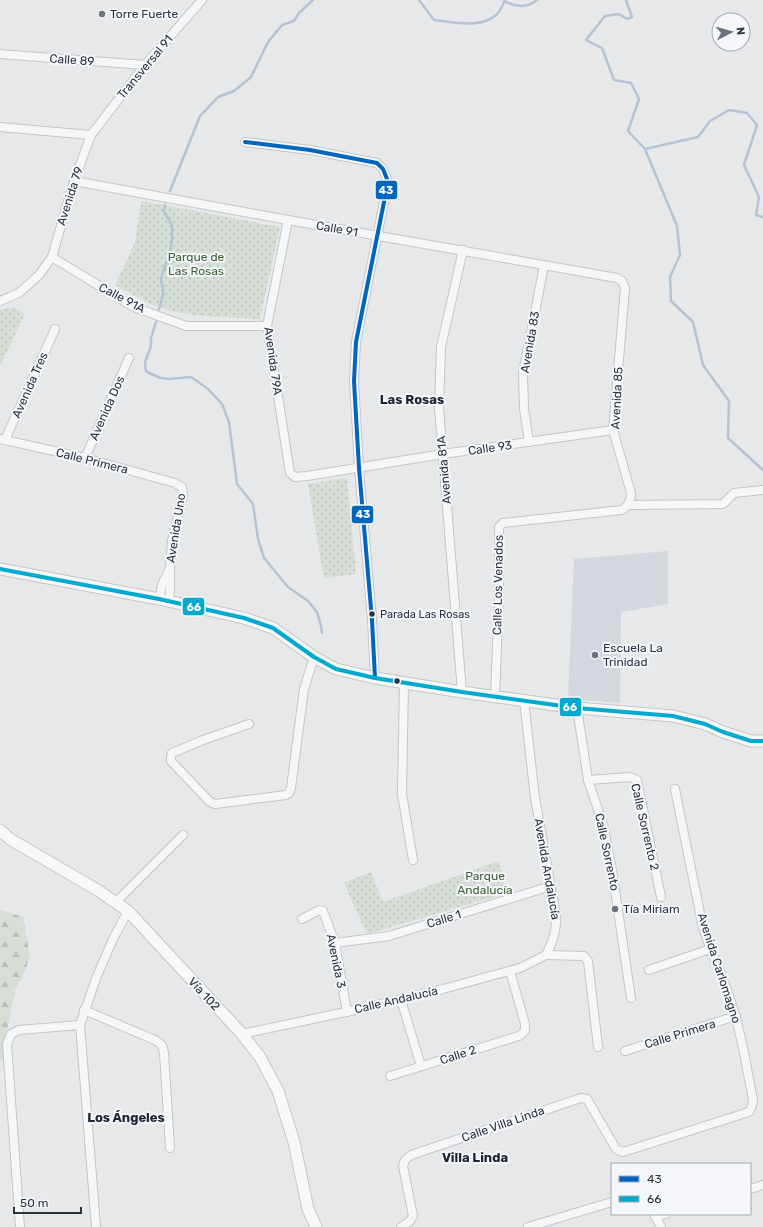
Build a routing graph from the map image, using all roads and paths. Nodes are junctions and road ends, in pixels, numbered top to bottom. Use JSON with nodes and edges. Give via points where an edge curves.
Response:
{"nodes":[{"id":1,"x":202,"y":0,"type":"edge"},
{"id":2,"x":0,"y":54,"type":"edge"},
{"id":3,"x":145,"y":65,"type":"junction"},
{"id":4,"x":0,"y":127,"type":"edge"},
{"id":5,"x":90,"y":135,"type":"junction"},
{"id":6,"x":245,"y":142,"type":"dead end"},
{"id":7,"x":74,"y":181,"type":"junction"},
{"id":8,"x":288,"y":220,"type":"junction"},
{"id":9,"x":379,"y":236,"type":"junction"},
{"id":10,"x":463,"y":250,"type":"junction"},
{"id":11,"x":52,"y":257,"type":"junction"},
{"id":12,"x":544,"y":266,"type":"junction"},
{"id":13,"x":622,"y":281,"type":"joint"},
{"id":14,"x":0,"y":302,"type":"edge"},
{"id":15,"x":267,"y":326,"type":"junction"},
{"id":16,"x":55,"y":329,"type":"dead end"},
{"id":17,"x":129,"y":358,"type":"dead end"},
{"id":18,"x":613,"y":430,"type":"junction"},
{"id":19,"x":3,"y":440,"type":"edge"},
{"id":20,"x":529,"y":442,"type":"junction"},
{"id":21,"x":443,"y":454,"type":"junction"},
{"id":22,"x":85,"y":458,"type":"junction"},
{"id":23,"x":359,"y":468,"type":"junction"},
{"id":24,"x":295,"y":477,"type":"joint"},
{"id":25,"x":182,"y":487,"type":"joint"},
{"id":26,"x":763,"y":490,"type":"edge"},
{"id":27,"x":626,"y":508,"type":"junction"},
{"id":28,"x":0,"y":569,"type":"edge"},
{"id":29,"x":170,"y":569,"type":"junction"},
{"id":30,"x":164,"y":600,"type":"junction"},
{"id":31,"x":314,"y":657,"type":"junction"},
{"id":32,"x":375,"y":678,"type":"junction"},
{"id":33,"x":404,"y":683,"type":"junction"},
{"id":34,"x":462,"y":692,"type":"junction"},
{"id":35,"x":495,"y":696,"type":"junction"},
{"id":36,"x":524,"y":700,"type":"junction"},
{"id":37,"x":577,"y":708,"type":"junction"},
{"id":38,"x":249,"y":724,"type":"dead end"},
{"id":39,"x":763,"y":741,"type":"edge"},
{"id":40,"x":588,"y":780,"type":"junction"},
{"id":41,"x":675,"y":789,"type":"dead end"},
{"id":42,"x":0,"y":830,"type":"edge"},
{"id":43,"x":183,"y":835,"type":"dead end"},
{"id":44,"x":413,"y":860,"type":"dead end"},
{"id":45,"x":551,"y":886,"type":"junction"},
{"id":46,"x":661,"y":897,"type":"dead end"},
{"id":47,"x":116,"y":902,"type":"junction"},
{"id":48,"x":128,"y":911,"type":"junction"},
{"id":49,"x":302,"y":920,"type":"dead end"},
{"id":50,"x":335,"y":943,"type":"junction"},
{"id":51,"x":710,"y":948,"type":"junction"},
{"id":52,"x":546,"y":955,"type":"junction"},
{"id":53,"x":649,"y":970,"type":"dead end"},
{"id":54,"x":510,"y":971,"type":"junction"},
{"id":55,"x":631,"y":998,"type":"dead end"},
{"id":56,"x":401,"y":1000,"type":"junction"},
{"id":57,"x":84,"y":1010,"type":"junction"},
{"id":58,"x":347,"y":1012,"type":"junction"},
{"id":59,"x":736,"y":1016,"type":"junction"},
{"id":60,"x":80,"y":1025,"type":"junction"},
{"id":61,"x":242,"y":1034,"type":"junction"},
{"id":62,"x":598,"y":1047,"type":"dead end"},
{"id":63,"x":625,"y":1051,"type":"dead end"},
{"id":64,"x":421,"y":1066,"type":"junction"},
{"id":65,"x":390,"y":1076,"type":"dead end"},
{"id":66,"x":581,"y":1098,"type":"joint"},
{"id":67,"x":170,"y":1148,"type":"dead end"},
{"id":68,"x":763,"y":1185,"type":"edge"},
{"id":69,"x":751,"y":1189,"type":"edge"},
{"id":70,"x":611,"y":1202,"type":"edge"},
{"id":71,"x":654,"y":1215,"type":"edge"},
{"id":72,"x":20,"y":1227,"type":"edge"},
{"id":73,"x":96,"y":1227,"type":"edge"},
{"id":74,"x":316,"y":1227,"type":"edge"},
{"id":75,"x":401,"y":1227,"type":"edge"},
{"id":76,"x":528,"y":1227,"type":"edge"},
{"id":77,"x":661,"y":1227,"type":"edge"}],
"edges":[{"from":1,"to":3,"type":"street","name":"Transversal 91"},
{"from":2,"to":3,"type":"street","name":"Calle 89"},
{"from":3,"to":5,"type":"street","name":"Transversal 91"},
{"from":4,"to":5,"type":"street"},
{"from":5,"to":7,"type":"street","name":"Avenida 79"},
{"from":6,"to":9,"type":"street","via":[[310,150],[377,163],[387,179]]},
{"from":7,"to":8,"type":"street","name":"Calle 91"},
{"from":7,"to":11,"type":"street","name":"Avenida 79"},
{"from":8,"to":9,"type":"street","name":"Calle 91"},
{"from":8,"to":15,"type":"street","name":"Avenida 79A"},
{"from":9,"to":10,"type":"street","name":"Calle 91"},
{"from":9,"to":23,"type":"street","via":[[356,342],[354,381]]},
{"from":10,"to":12,"type":"street","name":"Calle 91"},
{"from":10,"to":21,"type":"street","name":"Avenida 81A","via":[[441,347],[439,408]]},
{"from":11,"to":14,"type":"street","via":[[39,275],[19,293]]},
{"from":11,"to":15,"type":"street","name":"Calle 91A","via":[[134,307],[186,326]]},
{"from":12,"to":13,"type":"street","name":"Calle 91","via":[[617,278]]},
{"from":12,"to":20,"type":"street","name":"Avenida 83","via":[[523,373],[524,409]]},
{"from":13,"to":18,"type":"street","name":"Avenida 85","via":[[625,288]]},
{"from":15,"to":24,"type":"street","name":"Avenida 79A","via":[[290,473]]},
{"from":16,"to":19,"type":"street","name":"Avenida Tres"},
{"from":17,"to":22,"type":"street","name":"Avenida Dos"},
{"from":18,"to":20,"type":"street","name":"Calle 93"},
{"from":18,"to":27,"type":"street","name":"Avenida 85","via":[[631,493]]},
{"from":19,"to":22,"type":"street","name":"Calle Primera"},
{"from":20,"to":21,"type":"street","name":"Calle 93"},
{"from":21,"to":23,"type":"street","name":"Calle 93"},
{"from":21,"to":34,"type":"street","name":"Avenida 81A"},
{"from":22,"to":25,"type":"street","name":"Calle Primera"},
{"from":23,"to":24,"type":"street","name":"Calle 93"},
{"from":23,"to":32,"type":"street"},
{"from":25,"to":29,"type":"street","name":"Avenida Uno","via":[[172,541]]},
{"from":26,"to":27,"type":"street","name":"Calle Los Venados","via":[[734,493],[723,504]]},
{"from":27,"to":35,"type":"street","name":"Calle Los Venados","via":[[503,523],[498,527],[499,597]]},
{"from":28,"to":30,"type":"main road"},
{"from":29,"to":30,"type":"street","name":"Avenida Uno","via":[[170,588]]},
{"from":29,"to":30,"type":"street","name":"Avenida Uno","via":[[162,585]]},
{"from":30,"to":31,"type":"main road","via":[[244,618],[273,628]]},
{"from":31,"to":32,"type":"main road","via":[[336,669]]},
{"from":31,"to":38,"type":"street","via":[[304,689],[289,793],[215,804],[210,802],[171,761],[172,754]]},
{"from":32,"to":33,"type":"main road"},
{"from":33,"to":34,"type":"main road"},
{"from":33,"to":44,"type":"street","via":[[402,794]]},
{"from":34,"to":35,"type":"main road"},
{"from":35,"to":36,"type":"main road"},
{"from":36,"to":37,"type":"main road"},
{"from":36,"to":45,"type":"street","name":"Avenida Andalucía","via":[[535,798]]},
{"from":37,"to":39,"type":"main road","via":[[673,716],[705,724],[751,741]]},
{"from":37,"to":40,"type":"street","name":"Calle Sorrento"},
{"from":40,"to":46,"type":"street","name":"Calle Sorrento 2","via":[[630,777],[637,780]]},
{"from":40,"to":55,"type":"street","name":"Calle Sorrento","via":[[603,824]]},
{"from":41,"to":51,"type":"street","name":"Avenida Carlomagno","via":[[703,928]]},
{"from":42,"to":47,"type":"main road","name":"Vía 102","via":[[10,839]]},
{"from":43,"to":47,"type":"street"},
{"from":45,"to":50,"type":"street","name":"Calle 1","via":[[389,936]]},
{"from":45,"to":52,"type":"street","name":"Avenida Andalucía","via":[[557,926]]},
{"from":47,"to":48,"type":"main road","name":"Vía 102"},
{"from":48,"to":57,"type":"street","via":[[113,939]]},
{"from":48,"to":61,"type":"main road","name":"Vía 102"},
{"from":49,"to":50,"type":"street","name":"Avenida 3","via":[[321,910]]},
{"from":50,"to":58,"type":"street","name":"Avenida 3"},
{"from":51,"to":53,"type":"street"},
{"from":51,"to":59,"type":"street","name":"Avenida Carlomagno"},
{"from":52,"to":54,"type":"street","name":"Calle Andalucía"},
{"from":52,"to":62,"type":"street","via":[[578,955],[584,956],[588,961]]},
{"from":54,"to":56,"type":"street","name":"Calle Andalucía"},
{"from":54,"to":64,"type":"street","name":"Calle 2","via":[[525,1031],[518,1036]]},
{"from":56,"to":58,"type":"street","name":"Calle Andalucía"},
{"from":56,"to":64,"type":"street"},
{"from":57,"to":60,"type":"street"},
{"from":57,"to":67,"type":"street","via":[[162,1045]]},
{"from":58,"to":61,"type":"street","name":"Calle Andalucía"},
{"from":59,"to":63,"type":"street","name":"Calle Primera"},
{"from":59,"to":66,"type":"street","name":"Avenida Carlomagno","via":[[753,1100],[749,1112],[623,1152],[616,1149],[587,1100]]},
{"from":60,"to":72,"type":"street","via":[[19,1030],[10,1034],[7,1044]]},
{"from":60,"to":73,"type":"street"},
{"from":61,"to":74,"type":"main road","name":"Vía 102","via":[[260,1057],[278,1092],[294,1142],[308,1209]]},
{"from":64,"to":65,"type":"street","name":"Calle 2"},
{"from":66,"to":75,"type":"street","name":"Calle Villa Linda","via":[[411,1155],[404,1160],[413,1216]]},
{"from":68,"to":69,"type":"street"},
{"from":70,"to":76,"type":"street"},
{"from":71,"to":77,"type":"street"}]}
